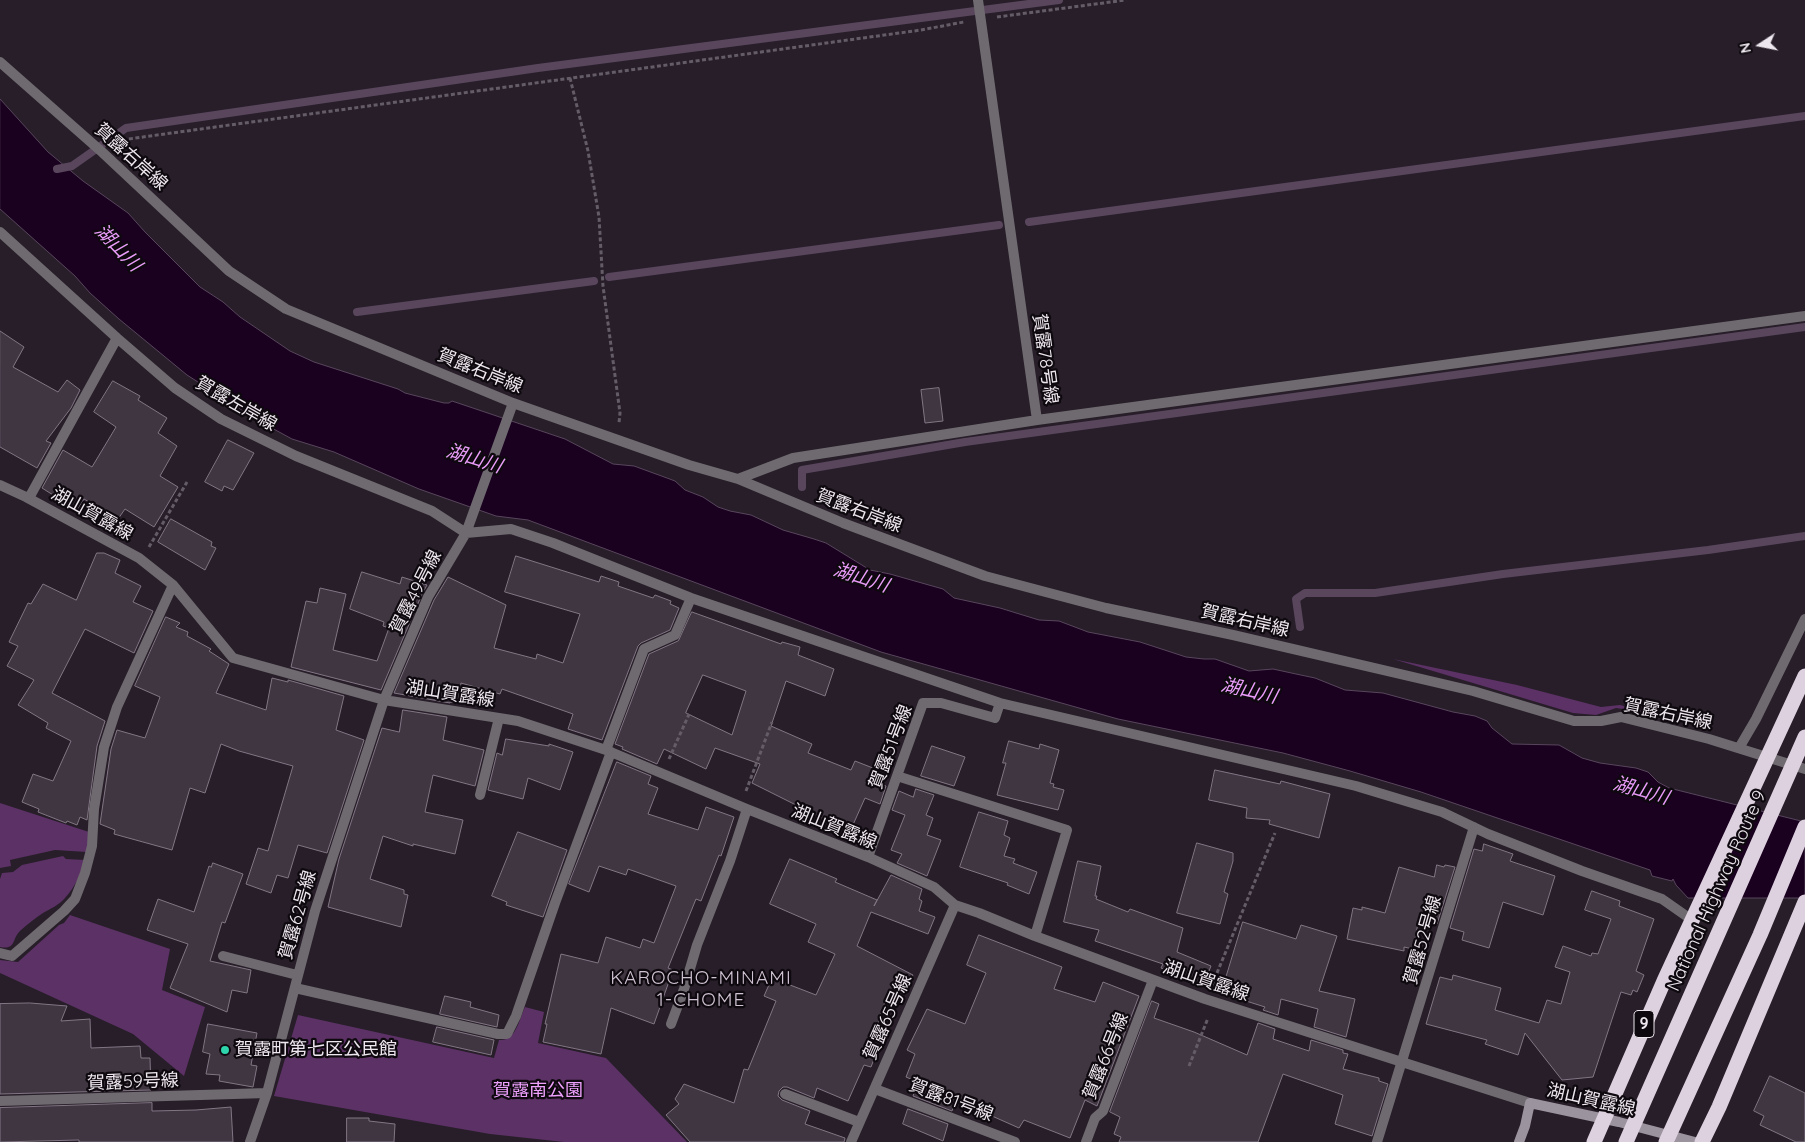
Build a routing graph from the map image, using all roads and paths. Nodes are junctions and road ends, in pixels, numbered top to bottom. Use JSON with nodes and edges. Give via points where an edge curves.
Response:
{"nodes":[{"id":1,"x":978,"y":0,"type":"edge"},
{"id":2,"x":1126,"y":0,"type":"edge"},
{"id":3,"x":980,"y":19,"type":"junction"},
{"id":4,"x":0,"y":62,"type":"edge"},
{"id":5,"x":570,"y":78,"type":"junction"},
{"id":6,"x":102,"y":152,"type":"junction"},
{"id":7,"x":0,"y":232,"type":"edge"},
{"id":8,"x":1805,"y":316,"type":"edge"},
{"id":9,"x":117,"y":338,"type":"junction"},
{"id":10,"x":513,"y":403,"type":"junction"},
{"id":11,"x":1038,"y":420,"type":"junction"},
{"id":12,"x":617,"y":441,"type":"junction"},
{"id":13,"x":738,"y":479,"type":"junction"},
{"id":14,"x":187,"y":482,"type":"dead end"},
{"id":15,"x":0,"y":484,"type":"edge"},
{"id":16,"x":29,"y":498,"type":"junction"},
{"id":17,"x":466,"y":533,"type":"junction"},
{"id":18,"x":141,"y":560,"type":"junction"},
{"id":19,"x":173,"y":585,"type":"junction"},
{"id":20,"x":691,"y":598,"type":"junction"},
{"id":21,"x":1805,"y":619,"type":"edge"},
{"id":22,"x":1805,"y":676,"type":"edge"},
{"id":23,"x":384,"y":700,"type":"junction"},
{"id":24,"x":1000,"y":703,"type":"junction"},
{"id":25,"x":690,"y":712,"type":"dead end"},
{"id":26,"x":499,"y":718,"type":"junction"},
{"id":27,"x":772,"y":722,"type":"dead end"},
{"id":28,"x":1805,"y":737,"type":"edge"},
{"id":29,"x":1739,"y":748,"type":"junction"},
{"id":30,"x":608,"y":751,"type":"junction"},
{"id":31,"x":1805,"y":769,"type":"edge"},
{"id":32,"x":662,"y":774,"type":"junction"},
{"id":33,"x":897,"y":776,"type":"junction"},
{"id":34,"x":480,"y":794,"type":"dead end"},
{"id":35,"x":744,"y":808,"type":"junction"},
{"id":36,"x":1805,"y":826,"type":"edge"},
{"id":37,"x":1474,"y":827,"type":"junction"},
{"id":38,"x":1275,"y":833,"type":"dead end"},
{"id":39,"x":868,"y":857,"type":"junction"},
{"id":40,"x":1805,"y":902,"type":"edge"},
{"id":41,"x":955,"y":905,"type":"junction"},
{"id":42,"x":1694,"y":914,"type":"junction"},
{"id":43,"x":1035,"y":936,"type":"junction"},
{"id":44,"x":0,"y":953,"type":"edge"},
{"id":45,"x":223,"y":956,"type":"dead end"},
{"id":46,"x":297,"y":976,"type":"junction"},
{"id":47,"x":1153,"y":980,"type":"junction"},
{"id":48,"x":295,"y":988,"type":"junction"},
{"id":49,"x":1210,"y":1001,"type":"junction"},
{"id":50,"x":671,"y":1024,"type":"dead end"},
{"id":51,"x":1403,"y":1062,"type":"junction"},
{"id":52,"x":1189,"y":1066,"type":"dead end"},
{"id":53,"x":875,"y":1089,"type":"junction"},
{"id":54,"x":267,"y":1093,"type":"junction"},
{"id":55,"x":785,"y":1094,"type":"dead end"},
{"id":56,"x":0,"y":1101,"type":"edge"},
{"id":57,"x":1530,"y":1103,"type":"junction"},
{"id":58,"x":1612,"y":1121,"type":"junction"},
{"id":59,"x":859,"y":1122,"type":"junction"},
{"id":60,"x":1690,"y":1141,"type":"edge"},
{"id":61,"x":250,"y":1142,"type":"edge"},
{"id":62,"x":851,"y":1142,"type":"edge"},
{"id":63,"x":1015,"y":1142,"type":"edge"},
{"id":64,"x":1086,"y":1142,"type":"edge"},
{"id":65,"x":1377,"y":1142,"type":"edge"},
{"id":66,"x":1519,"y":1142,"type":"edge"},
{"id":67,"x":1594,"y":1142,"type":"edge"},
{"id":68,"x":1626,"y":1142,"type":"edge"},
{"id":69,"x":1666,"y":1142,"type":"edge"},
{"id":70,"x":1702,"y":1142,"type":"edge"}],
"edges":[{"from":1,"to":3,"type":"street","name":"賀露78号線"},
{"from":2,"to":3,"type":"path"},
{"from":3,"to":5,"type":"path"},
{"from":3,"to":11,"type":"street","name":"賀露78号線"},
{"from":4,"to":6,"type":"street","name":"賀露右岸線"},
{"from":5,"to":6,"type":"path","via":[[121,140]]},
{"from":5,"to":12,"type":"path","via":[[588,151],[598,217],[603,286],[620,413]]},
{"from":6,"to":10,"type":"street","name":"賀露右岸線","via":[[229,271],[286,309]]},
{"from":7,"to":9,"type":"street","name":"賀露左岸線"},
{"from":8,"to":11,"type":"street"},
{"from":9,"to":16,"type":"street"},
{"from":9,"to":17,"type":"street","name":"賀露左岸線","via":[[175,388],[221,420],[296,456],[432,511]]},
{"from":10,"to":12,"type":"street","name":"賀露右岸線"},
{"from":10,"to":17,"type":"street","name":"賀露49号線"},
{"from":11,"to":13,"type":"street","name":"賀露78号線","via":[[793,458]]},
{"from":12,"to":13,"type":"street","name":"賀露右岸線"},
{"from":13,"to":29,"type":"street","name":"賀露右岸線","via":[[843,523],[994,578],[1106,608],[1473,691],[1574,721],[1621,717]]},
{"from":14,"to":18,"type":"path"},
{"from":15,"to":16,"type":"street","name":"湖山賀露線"},
{"from":16,"to":18,"type":"street","name":"湖山賀露線"},
{"from":17,"to":20,"type":"street","via":[[511,530],[553,542]]},
{"from":17,"to":23,"type":"street","name":"賀露49号線","via":[[428,597]]},
{"from":18,"to":19,"type":"street","name":"湖山賀露線"},
{"from":19,"to":23,"type":"street","name":"湖山賀露線","via":[[233,658]]},
{"from":19,"to":44,"type":"street","via":[[117,707],[104,747],[92,846],[74,899],[12,956]]},
{"from":20,"to":24,"type":"street"},
{"from":20,"to":30,"type":"street","via":[[675,636],[644,649]]},
{"from":21,"to":29,"type":"street"},
{"from":22,"to":42,"type":"highway","number":"9"},
{"from":23,"to":26,"type":"street","name":"湖山賀露線"},
{"from":23,"to":46,"type":"street","name":"賀露62号線"},
{"from":24,"to":33,"type":"street","name":"賀露51号線","via":[[995,718],[942,702],[923,704]]},
{"from":24,"to":37,"type":"street","via":[[1356,786],[1442,812]]},
{"from":25,"to":32,"type":"path"},
{"from":26,"to":30,"type":"street","name":"湖山賀露線","via":[[518,721]]},
{"from":26,"to":34,"type":"street"},
{"from":27,"to":35,"type":"path"},
{"from":28,"to":68,"type":"highway","name":"National Highway Route 9","number":"9"},
{"from":29,"to":31,"type":"street","name":"賀露右岸線"},
{"from":30,"to":32,"type":"street","name":"湖山賀露線"},
{"from":30,"to":48,"type":"street","via":[[507,1034]]},
{"from":32,"to":35,"type":"street","name":"湖山賀露線"},
{"from":33,"to":39,"type":"street","name":"賀露51号線"},
{"from":33,"to":43,"type":"street","via":[[1067,830]]},
{"from":35,"to":39,"type":"street","name":"湖山賀露線"},
{"from":35,"to":50,"type":"street","via":[[730,861],[697,944]]},
{"from":36,"to":69,"type":"highway","via":[[1760,935]]},
{"from":37,"to":42,"type":"street"},
{"from":37,"to":51,"type":"street","name":"賀露52号線"},
{"from":38,"to":49,"type":"path"},
{"from":39,"to":41,"type":"street","name":"湖山賀露線","via":[[934,887]]},
{"from":40,"to":70,"type":"highway"},
{"from":41,"to":43,"type":"street","name":"湖山賀露線"},
{"from":41,"to":53,"type":"street","name":"賀露65号線"},
{"from":42,"to":58,"type":"highway","number":"9","via":[[1636,1043]]},
{"from":43,"to":47,"type":"street","name":"湖山賀露線"},
{"from":45,"to":46,"type":"street"},
{"from":46,"to":48,"type":"street","name":"賀露62号線"},
{"from":47,"to":49,"type":"street","name":"湖山賀露線"},
{"from":47,"to":64,"type":"street","name":"賀露66号線","via":[[1103,1111],[1095,1118]]},
{"from":48,"to":54,"type":"street","name":"賀露62号線"},
{"from":49,"to":51,"type":"street","name":"湖山賀露線"},
{"from":49,"to":52,"type":"path"},
{"from":51,"to":57,"type":"street","name":"湖山賀露線"},
{"from":51,"to":65,"type":"street","name":"賀露52号線"},
{"from":53,"to":59,"type":"street","name":"賀露65号線"},
{"from":53,"to":63,"type":"street","name":"賀露81号線"},
{"from":54,"to":56,"type":"street","name":"賀露59号線"},
{"from":54,"to":61,"type":"street","name":"賀露62号線"},
{"from":55,"to":59,"type":"street"},
{"from":57,"to":58,"type":"street","name":"湖山賀露線"},
{"from":57,"to":66,"type":"street"},
{"from":58,"to":60,"type":"street","name":"湖山賀露線"},
{"from":58,"to":67,"type":"highway","number":"9"},
{"from":59,"to":62,"type":"street","name":"賀露65号線"}]}
